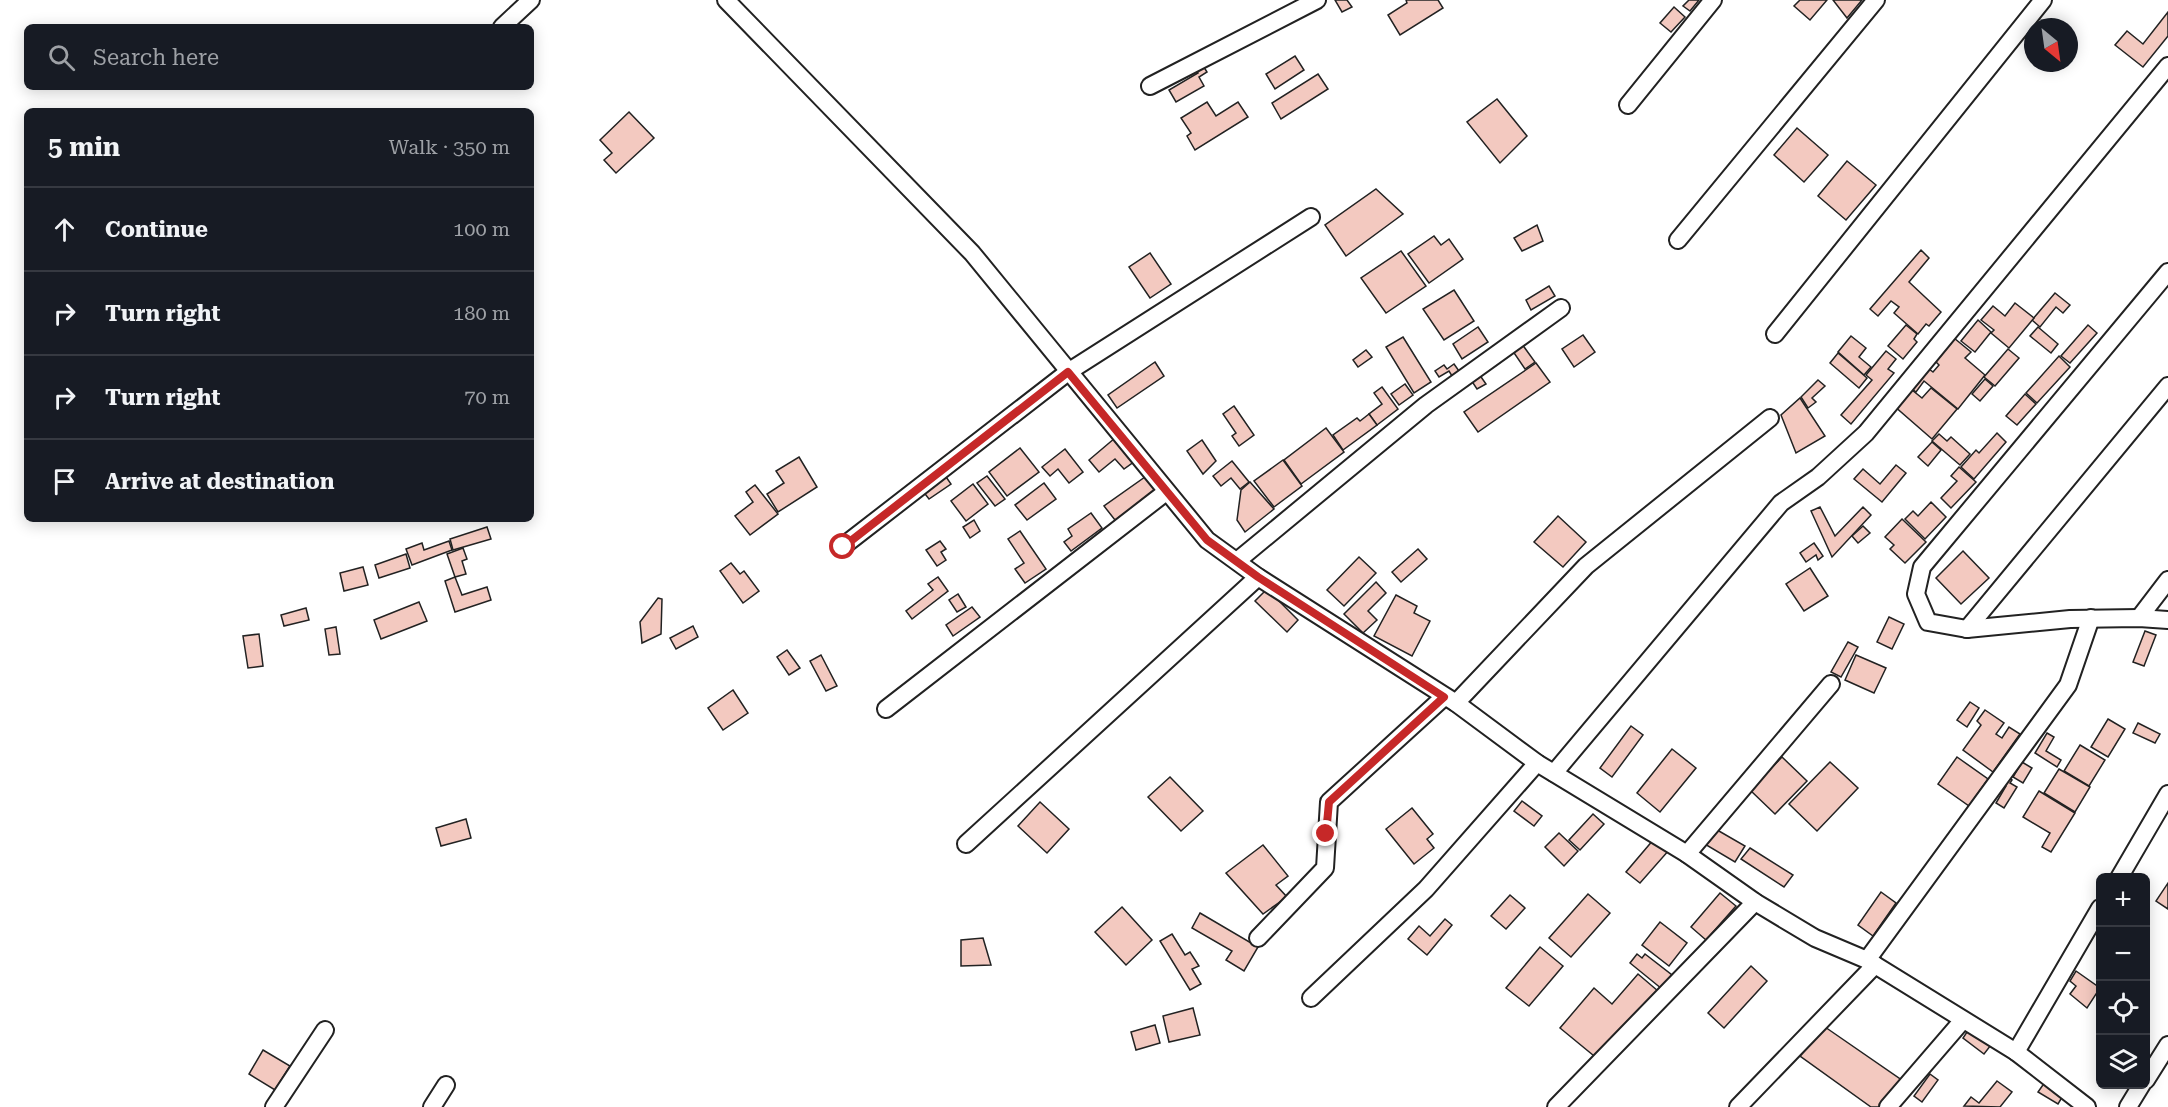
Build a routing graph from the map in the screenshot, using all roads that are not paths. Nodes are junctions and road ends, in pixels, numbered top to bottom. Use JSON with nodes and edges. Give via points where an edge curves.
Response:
{"nodes":[{"id":1,"x":531,"y":0,"type":"edge"},
{"id":2,"x":726,"y":0,"type":"edge"},
{"id":3,"x":1317,"y":0,"type":"edge"},
{"id":4,"x":1713,"y":0,"type":"edge"},
{"id":5,"x":1875,"y":0,"type":"edge"},
{"id":6,"x":2043,"y":0,"type":"edge"},
{"id":7,"x":505,"y":24,"type":"edge"},
{"id":8,"x":2168,"y":66,"type":"edge"},
{"id":9,"x":1150,"y":86,"type":"dead end"},
{"id":10,"x":1628,"y":105,"type":"dead end"},
{"id":11,"x":1311,"y":217,"type":"dead end"},
{"id":12,"x":1678,"y":240,"type":"dead end"},
{"id":13,"x":2168,"y":272,"type":"edge"},
{"id":14,"x":1561,"y":308,"type":"dead end"},
{"id":15,"x":1775,"y":334,"type":"dead end"},
{"id":16,"x":1068,"y":372,"type":"junction"},
{"id":17,"x":2168,"y":386,"type":"edge"},
{"id":18,"x":1770,"y":418,"type":"dead end"},
{"id":19,"x":1166,"y":492,"type":"junction"},
{"id":20,"x":843,"y":547,"type":"dead end"},
{"id":21,"x":1237,"y":561,"type":"junction"},
{"id":22,"x":1258,"y":577,"type":"junction"},
{"id":23,"x":2168,"y":580,"type":"edge"},
{"id":24,"x":2091,"y":618,"type":"junction"},
{"id":25,"x":2139,"y":618,"type":"junction"},
{"id":26,"x":2168,"y":620,"type":"edge"},
{"id":27,"x":1967,"y":629,"type":"junction"},
{"id":28,"x":1831,"y":684,"type":"dead end"},
{"id":29,"x":1450,"y":700,"type":"junction"},
{"id":30,"x":886,"y":709,"type":"dead end"},
{"id":31,"x":1537,"y":763,"type":"junction"},
{"id":32,"x":1554,"y":773,"type":"junction"},
{"id":33,"x":2168,"y":794,"type":"edge"},
{"id":34,"x":966,"y":844,"type":"dead end"},
{"id":35,"x":1687,"y":854,"type":"junction"},
{"id":36,"x":2122,"y":873,"type":"edge"},
{"id":37,"x":1755,"y":902,"type":"junction"},
{"id":38,"x":2096,"y":915,"type":"edge"},
{"id":39,"x":1258,"y":938,"type":"dead end"},
{"id":40,"x":1871,"y":963,"type":"junction"},
{"id":41,"x":1311,"y":998,"type":"dead end"},
{"id":42,"x":1963,"y":1020,"type":"junction"},
{"id":43,"x":325,"y":1030,"type":"dead end"},
{"id":44,"x":2168,"y":1045,"type":"edge"},
{"id":45,"x":2016,"y":1052,"type":"junction"},
{"id":46,"x":2150,"y":1072,"type":"edge"},
{"id":47,"x":446,"y":1085,"type":"dead end"},
{"id":48,"x":2139,"y":1089,"type":"edge"},
{"id":49,"x":274,"y":1107,"type":"edge"},
{"id":50,"x":432,"y":1107,"type":"edge"},
{"id":51,"x":1556,"y":1107,"type":"edge"},
{"id":52,"x":1738,"y":1107,"type":"edge"},
{"id":53,"x":1888,"y":1107,"type":"edge"},
{"id":54,"x":2087,"y":1107,"type":"edge"},
{"id":55,"x":2128,"y":1107,"type":"edge"}],
"edges":[{"from":1,"to":7,"type":"street"},
{"from":2,"to":16,"type":"street","via":[[972,253]]},
{"from":3,"to":9,"type":"street"},
{"from":4,"to":10,"type":"street"},
{"from":5,"to":12,"type":"street"},
{"from":6,"to":15,"type":"street"},
{"from":8,"to":32,"type":"street","via":[[1866,433],[1818,477],[1780,503]]},
{"from":11,"to":16,"type":"street"},
{"from":13,"to":27,"type":"street","via":[[1922,567],[1916,594],[1928,622]]},
{"from":14,"to":21,"type":"street","via":[[1426,405]]},
{"from":16,"to":19,"type":"street"},
{"from":16,"to":20,"type":"street"},
{"from":17,"to":27,"type":"street"},
{"from":18,"to":29,"type":"street","via":[[1586,566]]},
{"from":19,"to":21,"type":"street","via":[[1207,540]]},
{"from":19,"to":30,"type":"street"},
{"from":21,"to":22,"type":"street"},
{"from":22,"to":29,"type":"street"},
{"from":22,"to":34,"type":"street"},
{"from":23,"to":25,"type":"street"},
{"from":24,"to":25,"type":"street"},
{"from":24,"to":27,"type":"street"},
{"from":24,"to":40,"type":"street","via":[[2068,685]]},
{"from":25,"to":26,"type":"street"},
{"from":28,"to":35,"type":"street"},
{"from":29,"to":31,"type":"street"},
{"from":29,"to":39,"type":"street","via":[[1329,802],[1325,868]]},
{"from":31,"to":32,"type":"street"},
{"from":31,"to":41,"type":"street","via":[[1426,889]]},
{"from":32,"to":35,"type":"street"},
{"from":33,"to":36,"type":"street"},
{"from":35,"to":37,"type":"street"},
{"from":37,"to":40,"type":"street","via":[[1815,938]]},
{"from":37,"to":51,"type":"street"},
{"from":38,"to":45,"type":"street"},
{"from":40,"to":42,"type":"street"},
{"from":40,"to":52,"type":"street"},
{"from":42,"to":45,"type":"street"},
{"from":42,"to":53,"type":"street"},
{"from":43,"to":49,"type":"street"},
{"from":44,"to":46,"type":"street"},
{"from":45,"to":54,"type":"street"},
{"from":47,"to":50,"type":"street"},
{"from":48,"to":55,"type":"street"}]}
